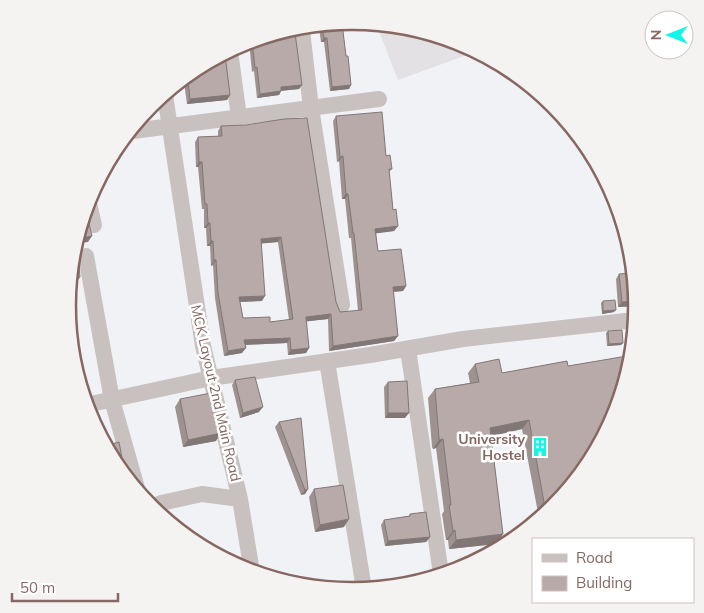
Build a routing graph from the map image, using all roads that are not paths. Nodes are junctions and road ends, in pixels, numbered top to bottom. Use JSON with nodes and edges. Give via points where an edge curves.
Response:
{"nodes":[{"id":1,"x":302,"y":34,"type":"edge"},
{"id":2,"x":231,"y":59,"type":"edge"},
{"id":3,"x":378,"y":99,"type":"dead end"},
{"id":4,"x":167,"y":102,"type":"edge"},
{"id":5,"x":311,"y":108,"type":"junction"},
{"id":6,"x":239,"y":117,"type":"junction"},
{"id":7,"x":170,"y":126,"type":"junction"},
{"id":8,"x":139,"y":130,"type":"edge"},
{"id":9,"x":92,"y":214,"type":"edge"},
{"id":10,"x":94,"y":225,"type":"dead end"},
{"id":11,"x":86,"y":256,"type":"dead end"},
{"id":12,"x":342,"y":304,"type":"dead end"},
{"id":13,"x":628,"y":321,"type":"edge"},
{"id":14,"x":408,"y":349,"type":"junction"},
{"id":15,"x":327,"y":361,"type":"junction"},
{"id":16,"x":211,"y":378,"type":"junction"},
{"id":17,"x":112,"y":400,"type":"junction"},
{"id":18,"x":94,"y":404,"type":"edge"},
{"id":19,"x":133,"y":476,"type":"edge"},
{"id":20,"x":240,"y":499,"type":"junction"},
{"id":21,"x":158,"y":504,"type":"edge"},
{"id":22,"x":251,"y":564,"type":"edge"},
{"id":23,"x":440,"y":568,"type":"edge"},
{"id":24,"x":363,"y":582,"type":"edge"}],
"edges":[{"from":1,"to":5,"type":"street"},
{"from":2,"to":6,"type":"street"},
{"from":3,"to":5,"type":"street"},
{"from":4,"to":7,"type":"street","name":"MCK Layout 2nd Main Road"},
{"from":5,"to":6,"type":"street"},
{"from":5,"to":12,"type":"street"},
{"from":6,"to":7,"type":"street"},
{"from":7,"to":8,"type":"street"},
{"from":7,"to":16,"type":"street","name":"MCK Layout 2nd Main Road","via":[[194,295]]},
{"from":9,"to":10,"type":"street"},
{"from":11,"to":17,"type":"street"},
{"from":13,"to":14,"type":"street","via":[[463,339]]},
{"from":14,"to":15,"type":"street"},
{"from":14,"to":23,"type":"street"},
{"from":15,"to":16,"type":"street"},
{"from":15,"to":24,"type":"street"},
{"from":16,"to":17,"type":"street"},
{"from":16,"to":20,"type":"street","name":"MCK Layout 2nd Main Road"},
{"from":17,"to":18,"type":"street"},
{"from":17,"to":19,"type":"street"},
{"from":20,"to":21,"type":"street","via":[[202,494]]},
{"from":20,"to":22,"type":"street","name":"MCK Layout 2nd Main Road"}]}
